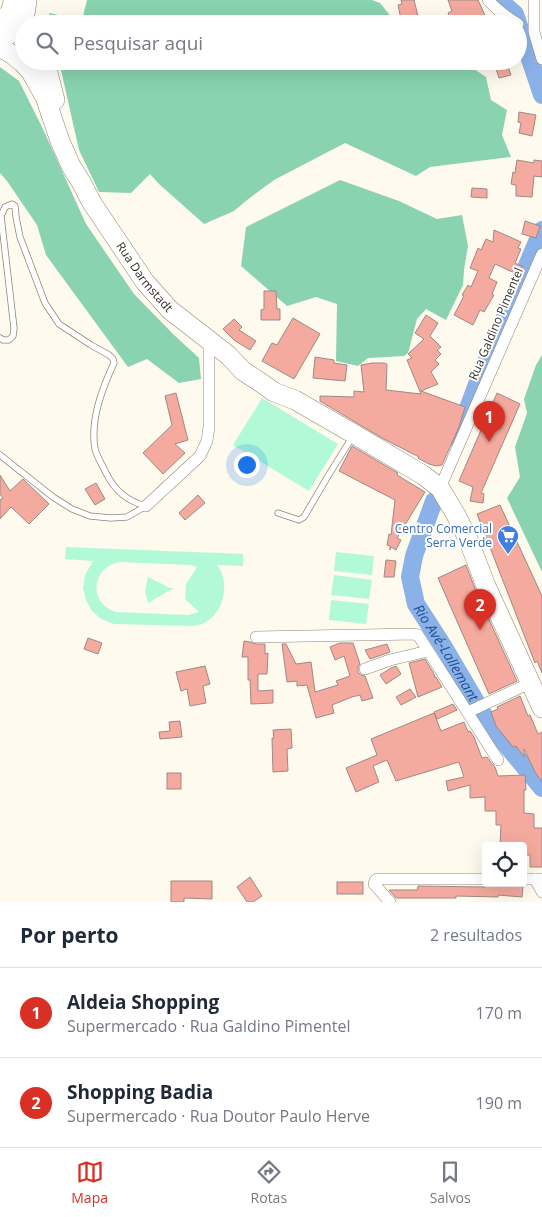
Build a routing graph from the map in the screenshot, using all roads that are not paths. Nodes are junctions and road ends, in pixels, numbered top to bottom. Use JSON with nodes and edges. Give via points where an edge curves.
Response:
{"nodes":[{"id":1,"x":13,"y":0,"type":"edge"},
{"id":2,"x":28,"y":0,"type":"edge"},
{"id":3,"x":488,"y":0,"type":"edge"},
{"id":4,"x":534,"y":0,"type":"edge"},
{"id":5,"x":24,"y":15,"type":"edge"},
{"id":6,"x":32,"y":15,"type":"edge"},
{"id":7,"x":504,"y":15,"type":"edge"},
{"id":8,"x":0,"y":19,"type":"edge"},
{"id":9,"x":527,"y":29,"type":"edge"},
{"id":10,"x":15,"y":30,"type":"edge"},
{"id":11,"x":533,"y":32,"type":"junction"},
{"id":12,"x":0,"y":36,"type":"edge"},
{"id":13,"x":0,"y":46,"type":"edge"},
{"id":14,"x":15,"y":57,"type":"edge"},
{"id":15,"x":542,"y":59,"type":"edge"},
{"id":16,"x":29,"y":70,"type":"edge"},
{"id":17,"x":47,"y":70,"type":"edge"},
{"id":18,"x":82,"y":182,"type":"junction"},
{"id":19,"x":541,"y":260,"type":"edge"},
{"id":20,"x":0,"y":338,"type":"edge"},
{"id":21,"x":209,"y":340,"type":"junction"},
{"id":22,"x":354,"y":434,"type":"junction"},
{"id":23,"x":0,"y":455,"type":"edge"},
{"id":24,"x":440,"y":488,"type":"junction"},
{"id":25,"x":146,"y":506,"type":"junction"},
{"id":26,"x":278,"y":513,"type":"dead end"},
{"id":27,"x":256,"y":637,"type":"dead end"},
{"id":28,"x":428,"y":651,"type":"junction"},
{"id":29,"x":365,"y":669,"type":"dead end"},
{"id":30,"x":530,"y":683,"type":"junction"},
{"id":31,"x":542,"y":708,"type":"edge"},
{"id":32,"x":471,"y":711,"type":"junction"},
{"id":33,"x":498,"y":760,"type":"dead end"},
{"id":34,"x":482,"y":879,"type":"edge"},
{"id":35,"x":534,"y":879,"type":"edge"},
{"id":36,"x":542,"y":892,"type":"edge"},
{"id":37,"x":390,"y":902,"type":"edge"}],
"edges":[{"from":1,"to":8,"type":"main road","via":[[12,10]]},
{"from":2,"to":5,"type":"main road"},
{"from":2,"to":6,"type":"main road"},
{"from":3,"to":7,"type":"street"},
{"from":4,"to":11,"type":"street"},
{"from":9,"to":11,"type":"street"},
{"from":10,"to":12,"type":"main road"},
{"from":11,"to":15,"type":"street"},
{"from":13,"to":14,"type":"main road"},
{"from":16,"to":18,"type":"main road","via":[[45,97],[71,166]]},
{"from":17,"to":18,"type":"main road"},
{"from":18,"to":21,"type":"main road","name":"Rua Darmstadt","via":[[145,282],[170,310]]},
{"from":19,"to":24,"type":"street","name":"Rua Galdino Pimentel"},
{"from":20,"to":25,"type":"lane","via":[[9,340],[14,328],[2,216],[5,207],[12,204],[20,237],[46,303],[60,324],[113,359],[99,400],[94,429],[95,450],[121,494]]},
{"from":21,"to":22,"type":"main road","name":"Rua Darmstadt","via":[[228,354],[248,360],[280,381],[295,400]]},
{"from":21,"to":25,"type":"street","via":[[207,441],[200,456]]},
{"from":22,"to":24,"type":"main road","name":"Rua Darmstadt"},
{"from":22,"to":26,"type":"lane","via":[[304,518],[299,520]]},
{"from":23,"to":25,"type":"lane","via":[[53,497],[90,516],[127,517]]},
{"from":24,"to":30,"type":"main road","via":[[468,539]]},
{"from":27,"to":28,"type":"street","via":[[413,634],[418,635]]},
{"from":28,"to":29,"type":"street"},
{"from":28,"to":32,"type":"street"},
{"from":30,"to":31,"type":"main road"},
{"from":30,"to":32,"type":"street"},
{"from":32,"to":33,"type":"street"},
{"from":34,"to":37,"type":"street","via":[[377,879],[374,884]]},
{"from":35,"to":36,"type":"street"}]}
